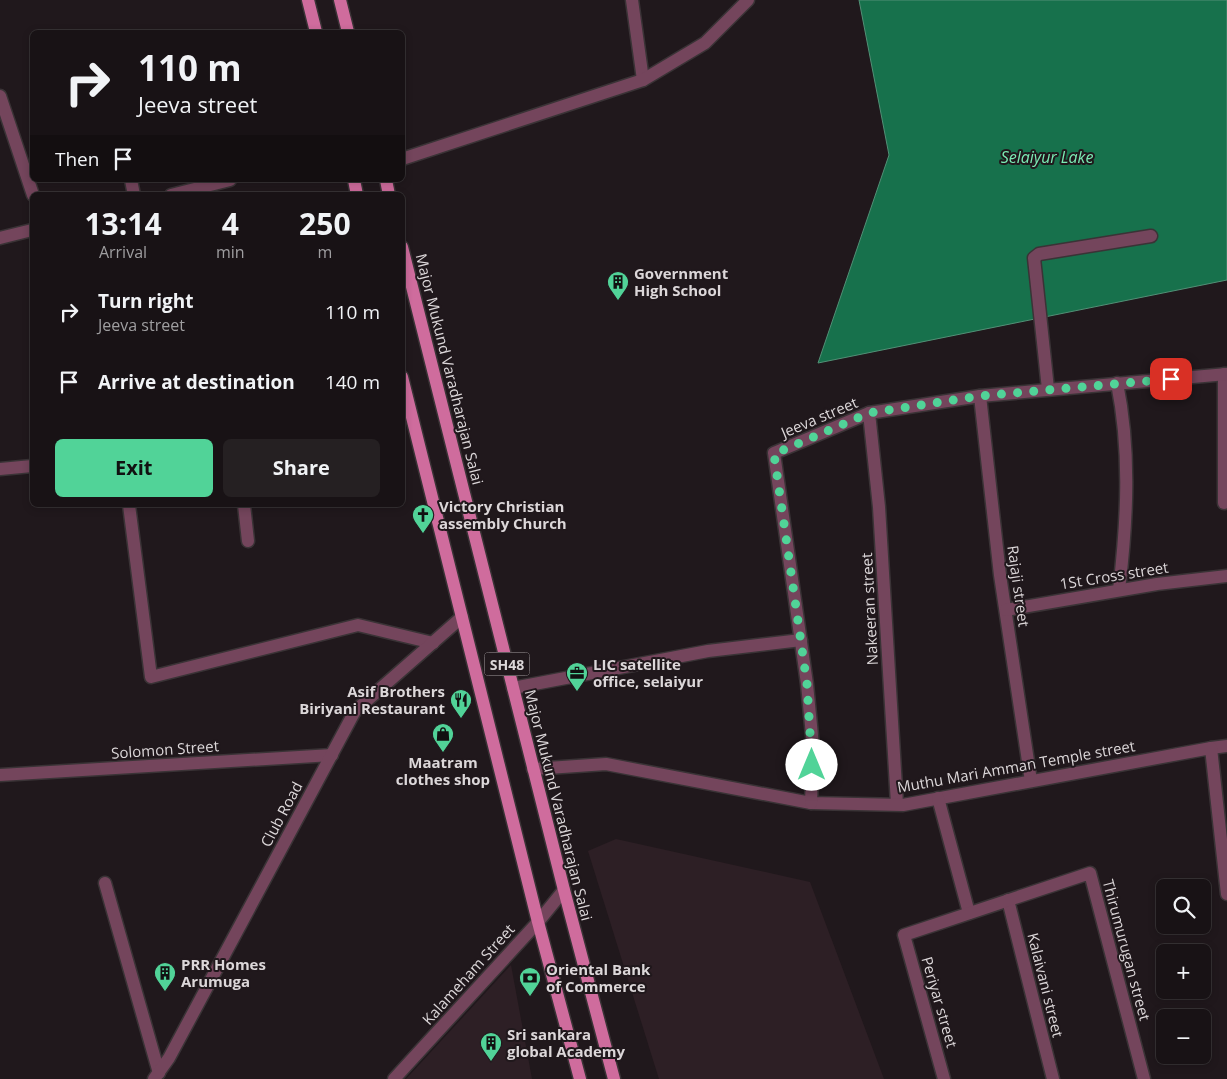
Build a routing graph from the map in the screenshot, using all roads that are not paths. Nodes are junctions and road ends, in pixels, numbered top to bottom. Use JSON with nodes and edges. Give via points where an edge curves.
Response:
{"nodes":[{"id":1,"x":308,"y":0,"type":"edge"},
{"id":2,"x":340,"y":0,"type":"edge"},
{"id":3,"x":632,"y":0,"type":"edge"},
{"id":4,"x":748,"y":0,"type":"edge"},
{"id":5,"x":316,"y":30,"type":"edge"},
{"id":6,"x":348,"y":30,"type":"edge"},
{"id":7,"x":643,"y":80,"type":"junction"},
{"id":8,"x":0,"y":96,"type":"edge"},
{"id":9,"x":405,"y":158,"type":"edge"},
{"id":10,"x":222,"y":182,"type":"edge"},
{"id":11,"x":32,"y":192,"type":"edge"},
{"id":12,"x":183,"y":192,"type":"edge"},
{"id":13,"x":30,"y":230,"type":"edge"},
{"id":14,"x":1151,"y":236,"type":"dead end"},
{"id":15,"x":0,"y":238,"type":"edge"},
{"id":16,"x":405,"y":259,"type":"edge"},
{"id":17,"x":1226,"y":374,"type":"edge"},
{"id":18,"x":1117,"y":383,"type":"junction"},
{"id":19,"x":405,"y":389,"type":"edge"},
{"id":20,"x":1048,"y":390,"type":"junction"},
{"id":21,"x":980,"y":396,"type":"junction"},
{"id":22,"x":869,"y":413,"type":"junction"},
{"id":23,"x":30,"y":466,"type":"edge"},
{"id":24,"x":0,"y":468,"type":"edge"},
{"id":25,"x":1224,"y":504,"type":"dead end"},
{"id":26,"x":129,"y":507,"type":"edge"},
{"id":27,"x":244,"y":507,"type":"edge"},
{"id":28,"x":248,"y":541,"type":"dead end"},
{"id":29,"x":1227,"y":576,"type":"edge"},
{"id":30,"x":1120,"y":590,"type":"junction"},
{"id":31,"x":1006,"y":610,"type":"junction"},
{"id":32,"x":462,"y":618,"type":"junction"},
{"id":33,"x":801,"y":640,"type":"junction"},
{"id":34,"x":432,"y":643,"type":"junction"},
{"id":35,"x":513,"y":688,"type":"junction"},
{"id":36,"x":1227,"y":746,"type":"edge"},
{"id":37,"x":1211,"y":748,"type":"junction"},
{"id":38,"x":332,"y":755,"type":"junction"},
{"id":39,"x":533,"y":769,"type":"junction"},
{"id":40,"x":0,"y":776,"type":"edge"},
{"id":41,"x":1031,"y":781,"type":"junction"},
{"id":42,"x":938,"y":798,"type":"junction"},
{"id":43,"x":812,"y":803,"type":"junction"},
{"id":44,"x":897,"y":804,"type":"junction"},
{"id":45,"x":105,"y":883,"type":"dead end"},
{"id":46,"x":564,"y":890,"type":"junction"},
{"id":47,"x":1227,"y":894,"type":"edge"},
{"id":48,"x":1008,"y":900,"type":"junction"},
{"id":49,"x":969,"y":913,"type":"junction"},
{"id":50,"x":538,"y":922,"type":"junction"},
{"id":51,"x":904,"y":934,"type":"joint"},
{"id":52,"x":156,"y":1076,"type":"edge"},
{"id":53,"x":394,"y":1079,"type":"edge"},
{"id":54,"x":580,"y":1079,"type":"edge"},
{"id":55,"x":614,"y":1079,"type":"edge"},
{"id":56,"x":944,"y":1079,"type":"edge"},
{"id":57,"x":1053,"y":1079,"type":"edge"},
{"id":58,"x":1144,"y":1079,"type":"edge"}],
"edges":[{"from":1,"to":5,"type":"main road"},
{"from":2,"to":6,"type":"main road"},
{"from":3,"to":7,"type":"street"},
{"from":4,"to":7,"type":"street","via":[[705,43]]},
{"from":7,"to":9,"type":"street"},
{"from":8,"to":11,"type":"street"},
{"from":10,"to":12,"type":"street"},
{"from":13,"to":15,"type":"street"},
{"from":14,"to":20,"type":"street","via":[[1039,254],[1034,258]]},
{"from":16,"to":35,"type":"main road","name":"Major Mukund Varadharajan Salai","number":"SH48"},
{"from":17,"to":18,"type":"street","name":"Jeeva street"},
{"from":17,"to":25,"type":"street"},
{"from":18,"to":20,"type":"street","name":"Jeeva street"},
{"from":18,"to":30,"type":"street","via":[[1126,446],[1127,522]]},
{"from":19,"to":32,"type":"main road","number":"SH48"},
{"from":20,"to":21,"type":"street","name":"Jeeva street"},
{"from":21,"to":22,"type":"street","name":"Jeeva street"},
{"from":21,"to":31,"type":"street","name":"Rajaji street"},
{"from":22,"to":33,"type":"street","name":"Jeeva street","via":[[774,454]]},
{"from":22,"to":44,"type":"street","name":"Nakeeran street","via":[[879,506]]},
{"from":23,"to":24,"type":"street"},
{"from":26,"to":34,"type":"street","via":[[151,677],[358,625]]},
{"from":27,"to":28,"type":"street"},
{"from":29,"to":30,"type":"street","name":"1St Cross street"},
{"from":30,"to":31,"type":"street","name":"1St Cross street"},
{"from":31,"to":41,"type":"street","name":"Rajaji street"},
{"from":32,"to":34,"type":"street","name":"Club Road"},
{"from":32,"to":50,"type":"main road","number":"SH48"},
{"from":33,"to":35,"type":"street","via":[[708,652]]},
{"from":33,"to":43,"type":"street","name":"Jeeva street","via":[[813,746]]},
{"from":34,"to":38,"type":"street","name":"Club Road","via":[[355,711]]},
{"from":35,"to":39,"type":"main road","name":"Major Mukund Varadharajan Salai","number":"SH48"},
{"from":36,"to":37,"type":"street","name":"Muthu Mari Amman Temple street"},
{"from":37,"to":41,"type":"street","name":"Muthu Mari Amman Temple street"},
{"from":37,"to":47,"type":"street"},
{"from":38,"to":40,"type":"street","name":"Solomon Street"},
{"from":38,"to":52,"type":"street","name":"Club Road","via":[[169,1058]]},
{"from":39,"to":43,"type":"street","name":"Muthu Mari Amman Temple street","via":[[606,764]]},
{"from":39,"to":46,"type":"main road","name":"Major Mukund Varadharajan Salai","number":"SH48"},
{"from":41,"to":42,"type":"street","name":"Muthu Mari Amman Temple street"},
{"from":42,"to":44,"type":"street","name":"Muthu Mari Amman Temple street"},
{"from":42,"to":49,"type":"street"},
{"from":43,"to":44,"type":"street","name":"Muthu Mari Amman Temple street"},
{"from":45,"to":52,"type":"street"},
{"from":46,"to":50,"type":"street","name":"Kalameham Street"},
{"from":46,"to":55,"type":"main road","name":"Major Mukund Varadharajan Salai","number":"SH48"},
{"from":48,"to":49,"type":"street","name":"Thirumurugan street"},
{"from":48,"to":57,"type":"street","name":"Kalaivani street"},
{"from":48,"to":58,"type":"street","name":"Thirumurugan street","via":[[1090,873]]},
{"from":49,"to":51,"type":"street","name":"Thirumurugan street"},
{"from":50,"to":53,"type":"street","name":"Kalameham Street"},
{"from":50,"to":54,"type":"main road","number":"SH48"},
{"from":51,"to":56,"type":"street","name":"Periyar street"}]}
